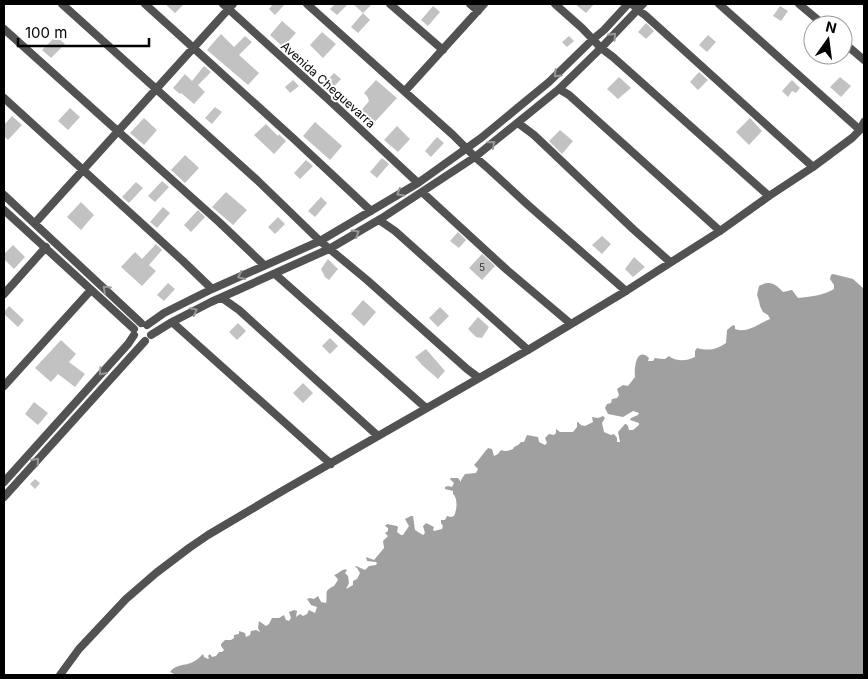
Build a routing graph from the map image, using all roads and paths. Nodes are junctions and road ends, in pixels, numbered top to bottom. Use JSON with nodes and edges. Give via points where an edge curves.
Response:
{"nodes":[{"id":1,"x":62,"y":4,"type":"edge"},
{"id":2,"x":145,"y":4,"type":"edge"},
{"id":3,"x":307,"y":4,"type":"edge"},
{"id":4,"x":390,"y":4,"type":"edge"},
{"id":5,"x":470,"y":4,"type":"edge"},
{"id":6,"x":484,"y":4,"type":"edge"},
{"id":7,"x":555,"y":4,"type":"edge"},
{"id":8,"x":628,"y":4,"type":"edge"},
{"id":9,"x":719,"y":4,"type":"edge"},
{"id":10,"x":799,"y":4,"type":"edge"},
{"id":11,"x":228,"y":5,"type":"edge"},
{"id":12,"x":638,"y":6,"type":"edge"},
{"id":13,"x":478,"y":11,"type":"junction"},
{"id":14,"x":812,"y":15,"type":"edge"},
{"id":15,"x":4,"y":29,"type":"edge"},
{"id":16,"x":592,"y":40,"type":"junction"},
{"id":17,"x":193,"y":47,"type":"junction"},
{"id":18,"x":601,"y":48,"type":"junction"},
{"id":19,"x":443,"y":50,"type":"junction"},
{"id":20,"x":853,"y":51,"type":"edge"},
{"id":21,"x":864,"y":60,"type":"edge"},
{"id":22,"x":559,"y":88,"type":"junction"},
{"id":23,"x":156,"y":90,"type":"junction"},
{"id":24,"x":405,"y":91,"type":"junction"},
{"id":25,"x":4,"y":98,"type":"edge"},
{"id":26,"x":864,"y":122,"type":"edge"},
{"id":27,"x":518,"y":123,"type":"junction"},
{"id":28,"x":860,"y":130,"type":"junction"},
{"id":29,"x":118,"y":131,"type":"junction"},
{"id":30,"x":466,"y":149,"type":"junction"},
{"id":31,"x":475,"y":157,"type":"junction"},
{"id":32,"x":814,"y":167,"type":"junction"},
{"id":33,"x":83,"y":170,"type":"junction"},
{"id":34,"x":418,"y":182,"type":"junction"},
{"id":35,"x":422,"y":192,"type":"junction"},
{"id":36,"x":4,"y":194,"type":"edge"},
{"id":37,"x":769,"y":196,"type":"junction"},
{"id":38,"x":4,"y":210,"type":"edge"},
{"id":39,"x":371,"y":211,"type":"junction"},
{"id":40,"x":379,"y":220,"type":"junction"},
{"id":41,"x":35,"y":223,"type":"junction"},
{"id":42,"x":720,"y":231,"type":"junction"},
{"id":43,"x":320,"y":241,"type":"junction"},
{"id":44,"x":46,"y":247,"type":"junction"},
{"id":45,"x":329,"y":249,"type":"junction"},
{"id":46,"x":670,"y":262,"type":"junction"},
{"id":47,"x":264,"y":265,"type":"junction"},
{"id":48,"x":275,"y":274,"type":"junction"},
{"id":49,"x":212,"y":289,"type":"junction"},
{"id":50,"x":91,"y":290,"type":"junction"},
{"id":51,"x":626,"y":291,"type":"junction"},
{"id":52,"x":4,"y":294,"type":"edge"},
{"id":53,"x":222,"y":298,"type":"junction"},
{"id":54,"x":172,"y":322,"type":"junction"},
{"id":55,"x":144,"y":324,"type":"junction"},
{"id":56,"x":571,"y":324,"type":"junction"},
{"id":57,"x":134,"y":332,"type":"junction"},
{"id":58,"x":151,"y":335,"type":"junction"},
{"id":59,"x":145,"y":341,"type":"junction"},
{"id":60,"x":528,"y":350,"type":"junction"},
{"id":61,"x":479,"y":378,"type":"junction"},
{"id":62,"x":4,"y":386,"type":"edge"},
{"id":63,"x":426,"y":408,"type":"junction"},
{"id":64,"x":378,"y":436,"type":"junction"},
{"id":65,"x":331,"y":464,"type":"junction"},
{"id":66,"x":4,"y":482,"type":"edge"},
{"id":67,"x":4,"y":497,"type":"edge"},
{"id":68,"x":60,"y":675,"type":"edge"}],
"edges":[{"from":1,"to":23,"type":"street"},
{"from":2,"to":17,"type":"street"},
{"from":3,"to":24,"type":"street"},
{"from":4,"to":19,"type":"street"},
{"from":5,"to":13,"type":"street"},
{"from":6,"to":13,"type":"street"},
{"from":7,"to":16,"type":"street"},
{"from":8,"to":16,"type":"street"},
{"from":9,"to":28,"type":"street"},
{"from":10,"to":14,"type":"street"},
{"from":11,"to":17,"type":"street"},
{"from":11,"to":34,"type":"street","name":"Avenida Cheguevarra"},
{"from":18,"to":12,"type":"street","one_way":true},
{"from":12,"to":32,"type":"street"},
{"from":13,"to":19,"type":"street"},
{"from":15,"to":29,"type":"street"},
{"from":16,"to":18,"type":"street"},
{"from":16,"to":30,"type":"street","one_way":true,"via":[[549,82]]},
{"from":17,"to":23,"type":"street"},
{"from":17,"to":39,"type":"street"},
{"from":18,"to":22,"type":"street"},
{"from":18,"to":37,"type":"street"},
{"from":19,"to":24,"type":"street"},
{"from":20,"to":21,"type":"street"},
{"from":22,"to":27,"type":"street"},
{"from":22,"to":42,"type":"street"},
{"from":23,"to":29,"type":"street"},
{"from":23,"to":43,"type":"street"},
{"from":24,"to":30,"type":"street"},
{"from":25,"to":33,"type":"street"},
{"from":26,"to":28,"type":"street"},
{"from":31,"to":27,"type":"street","one_way":true},
{"from":27,"to":46,"type":"street"},
{"from":28,"to":32,"type":"street"},
{"from":29,"to":33,"type":"street"},
{"from":29,"to":47,"type":"street"},
{"from":30,"to":31,"type":"street"},
{"from":30,"to":34,"type":"street"},
{"from":31,"to":35,"type":"street"},
{"from":31,"to":51,"type":"street"},
{"from":32,"to":37,"type":"street"},
{"from":33,"to":41,"type":"street"},
{"from":33,"to":49,"type":"street"},
{"from":34,"to":39,"type":"street","one_way":true},
{"from":35,"to":40,"type":"street"},
{"from":35,"to":56,"type":"street"},
{"from":36,"to":41,"type":"street"},
{"from":37,"to":42,"type":"street"},
{"from":38,"to":44,"type":"street"},
{"from":39,"to":43,"type":"street"},
{"from":45,"to":40,"type":"street","one_way":true},
{"from":40,"to":60,"type":"street"},
{"from":55,"to":41,"type":"street","one_way":true},
{"from":42,"to":46,"type":"street"},
{"from":43,"to":45,"type":"street"},
{"from":43,"to":47,"type":"street"},
{"from":44,"to":50,"type":"street"},
{"from":44,"to":52,"type":"street"},
{"from":45,"to":48,"type":"street"},
{"from":45,"to":61,"type":"street"},
{"from":46,"to":51,"type":"street"},
{"from":47,"to":49,"type":"street","one_way":true},
{"from":48,"to":53,"type":"street"},
{"from":48,"to":63,"type":"street"},
{"from":49,"to":55,"type":"street"},
{"from":50,"to":57,"type":"street"},
{"from":50,"to":62,"type":"street"},
{"from":51,"to":56,"type":"street"},
{"from":54,"to":53,"type":"street","one_way":true},
{"from":53,"to":64,"type":"street"},
{"from":54,"to":58,"type":"street"},
{"from":54,"to":65,"type":"street"},
{"from":55,"to":57,"type":"street","via":[[138,324]]},
{"from":55,"to":58,"type":"street","via":[[152,329]]},
{"from":56,"to":60,"type":"street"},
{"from":57,"to":59,"type":"street","via":[[138,340]]},
{"from":57,"to":66,"type":"street","one_way":true,"via":[[128,344]]},
{"from":58,"to":59,"type":"street"},
{"from":67,"to":59,"type":"street","one_way":true},
{"from":60,"to":61,"type":"street"},
{"from":61,"to":63,"type":"street"},
{"from":63,"to":64,"type":"street"},
{"from":64,"to":65,"type":"street"},
{"from":65,"to":68,"type":"street","via":[[208,535],[156,573],[110,615]]}]}
